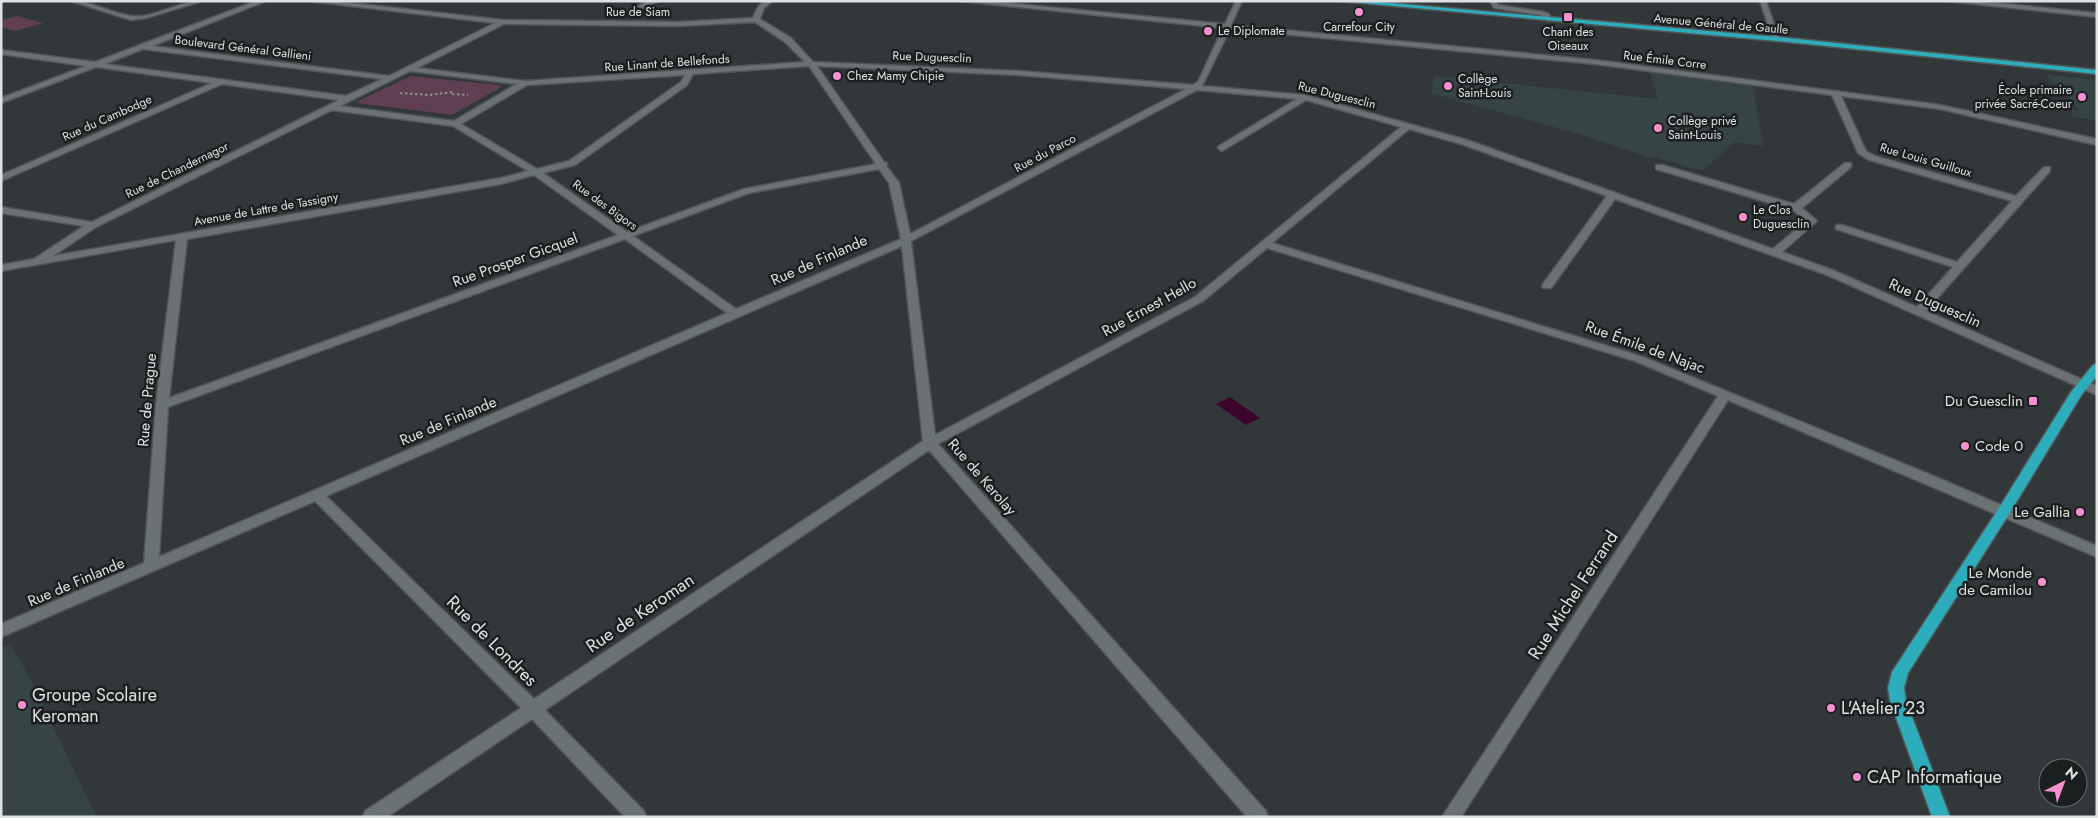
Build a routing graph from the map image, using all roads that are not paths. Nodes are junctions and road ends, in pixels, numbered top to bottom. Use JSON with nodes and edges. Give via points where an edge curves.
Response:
{"nodes":[{"id":1,"x":74,"y":1,"type":"edge"},
{"id":2,"x":199,"y":1,"type":"edge"},
{"id":3,"x":263,"y":1,"type":"edge"},
{"id":4,"x":312,"y":1,"type":"edge"},
{"id":5,"x":656,"y":1,"type":"edge"},
{"id":6,"x":769,"y":1,"type":"edge"},
{"id":7,"x":962,"y":1,"type":"edge"},
{"id":8,"x":1240,"y":1,"type":"edge"},
{"id":9,"x":1342,"y":1,"type":"edge"},
{"id":10,"x":1493,"y":1,"type":"edge"},
{"id":11,"x":1764,"y":1,"type":"edge"},
{"id":12,"x":1950,"y":1,"type":"edge"},
{"id":13,"x":2097,"y":15,"type":"edge"},
{"id":14,"x":618,"y":16,"type":"dead end"},
{"id":15,"x":1548,"y":19,"type":"junction"},
{"id":16,"x":756,"y":20,"type":"junction"},
{"id":17,"x":503,"y":22,"type":"junction"},
{"id":18,"x":1228,"y":26,"type":"junction"},
{"id":19,"x":1778,"y":39,"type":"junction"},
{"id":20,"x":141,"y":47,"type":"junction"},
{"id":21,"x":1,"y":52,"type":"edge"},
{"id":22,"x":97,"y":64,"type":"junction"},
{"id":23,"x":811,"y":64,"type":"junction"},
{"id":24,"x":409,"y":69,"type":"junction"},
{"id":25,"x":2097,"y":72,"type":"edge"},
{"id":26,"x":690,"y":73,"type":"junction"},
{"id":27,"x":390,"y":78,"type":"junction"},
{"id":28,"x":222,"y":81,"type":"junction"},
{"id":29,"x":525,"y":83,"type":"junction"},
{"id":30,"x":1195,"y":88,"type":"junction"},
{"id":31,"x":1835,"y":92,"type":"junction"},
{"id":32,"x":1305,"y":97,"type":"junction"},
{"id":33,"x":349,"y":99,"type":"junction"},
{"id":34,"x":1,"y":101,"type":"edge"},
{"id":35,"x":331,"y":107,"type":"junction"},
{"id":36,"x":455,"y":124,"type":"junction"},
{"id":37,"x":1406,"y":126,"type":"junction"},
{"id":38,"x":2097,"y":142,"type":"edge"},
{"id":39,"x":1222,"y":148,"type":"dead end"},
{"id":40,"x":884,"y":165,"type":"junction"},
{"id":41,"x":1848,"y":165,"type":"dead end"},
{"id":42,"x":1659,"y":167,"type":"dead end"},
{"id":43,"x":2047,"y":169,"type":"dead end"},
{"id":44,"x":534,"y":172,"type":"junction"},
{"id":45,"x":1,"y":178,"type":"edge"},
{"id":46,"x":1613,"y":196,"type":"junction"},
{"id":47,"x":2018,"y":200,"type":"junction"},
{"id":48,"x":1796,"y":208,"type":"junction"},
{"id":49,"x":1,"y":210,"type":"edge"},
{"id":50,"x":93,"y":226,"type":"junction"},
{"id":51,"x":1839,"y":226,"type":"dead end"},
{"id":52,"x":182,"y":236,"type":"junction"},
{"id":53,"x":625,"y":236,"type":"junction"},
{"id":54,"x":906,"y":240,"type":"junction"},
{"id":55,"x":1265,"y":244,"type":"junction"},
{"id":56,"x":1775,"y":253,"type":"junction"},
{"id":57,"x":38,"y":261,"type":"junction"},
{"id":58,"x":1960,"y":266,"type":"junction"},
{"id":59,"x":1,"y":268,"type":"edge"},
{"id":60,"x":1547,"y":286,"type":"dead end"},
{"id":61,"x":1919,"y":312,"type":"junction"},
{"id":62,"x":736,"y":314,"type":"junction"},
{"id":63,"x":2097,"y":368,"type":"edge"},
{"id":64,"x":2082,"y":384,"type":"junction"},
{"id":65,"x":2097,"y":391,"type":"edge"},
{"id":66,"x":1726,"y":394,"type":"junction"},
{"id":67,"x":162,"y":405,"type":"junction"},
{"id":68,"x":930,"y":443,"type":"junction"},
{"id":69,"x":317,"y":495,"type":"junction"},
{"id":70,"x":2004,"y":511,"type":"junction"},
{"id":71,"x":2097,"y":552,"type":"edge"},
{"id":72,"x":151,"y":567,"type":"junction"},
{"id":73,"x":1,"y":631,"type":"edge"},
{"id":74,"x":533,"y":709,"type":"junction"},
{"id":75,"x":372,"y":817,"type":"edge"},
{"id":76,"x":637,"y":817,"type":"edge"},
{"id":77,"x":1259,"y":817,"type":"edge"},
{"id":78,"x":1452,"y":817,"type":"edge"},
{"id":79,"x":1941,"y":817,"type":"edge"}],
"edges":[{"from":1,"to":2,"type":"street","via":[[131,18]]},
{"from":3,"to":20,"type":"street"},
{"from":4,"to":17,"type":"street","name":"Rue de Siam"},
{"from":5,"to":14,"type":"street"},
{"from":6,"to":16,"type":"street","via":[[761,8]]},
{"from":7,"to":18,"type":"street","name":"Rue Émile Corre"},
{"from":8,"to":18,"type":"street"},
{"from":9,"to":15,"type":"main road","name":"Avenue Général de Gaulle"},
{"from":10,"to":15,"type":"street","via":[[1496,7],[1542,13]]},
{"from":11,"to":19,"type":"street"},
{"from":12,"to":13,"type":"street"},
{"from":15,"to":19,"type":"main road","name":"Avenue Général de Gaulle"},
{"from":16,"to":17,"type":"street","name":"Rue de Siam","via":[[678,24]]},
{"from":16,"to":23,"type":"street","name":"Rue de Kerolay","via":[[788,40]]},
{"from":17,"to":24,"type":"street","name":"Rue de Chandernagor"},
{"from":18,"to":30,"type":"street","via":[[1201,83]]},
{"from":18,"to":31,"type":"street","name":"Rue Émile Corre","via":[[1595,62]]},
{"from":19,"to":25,"type":"main road","name":"Avenue Général de Gaulle"},
{"from":20,"to":22,"type":"street","name":"Boulevard Général Gallieni"},
{"from":20,"to":27,"type":"street","name":"Boulevard Général Gallieni"},
{"from":21,"to":22,"type":"street","name":"Boulevard Général Gallieni"},
{"from":22,"to":28,"type":"street","name":"Boulevard Général Gallieni"},
{"from":22,"to":34,"type":"street"},
{"from":23,"to":26,"type":"street","name":"Rue Linant de Bellefonds"},
{"from":23,"to":30,"type":"street","name":"Rue Duguesclin","via":[[1019,73]]},
{"from":23,"to":40,"type":"street","name":"Rue de Kerolay"},
{"from":24,"to":27,"type":"street","name":"Rue de Chandernagor"},
{"from":24,"to":29,"type":"street","name":"Rue Linant de Bellefonds"},
{"from":26,"to":29,"type":"street","name":"Rue Linant de Bellefonds"},
{"from":26,"to":44,"type":"street","name":"Avenue de Lattre de Tassigny","via":[[684,83],[572,163]]},
{"from":27,"to":33,"type":"street","name":"Rue de Chandernagor"},
{"from":28,"to":33,"type":"street","name":"Boulevard Général Gallieni"},
{"from":28,"to":45,"type":"street","name":"Rue du Cambodge"},
{"from":29,"to":36,"type":"street"},
{"from":30,"to":32,"type":"street","name":"Rue Duguesclin"},
{"from":30,"to":54,"type":"street","name":"Rue du Parco"},
{"from":31,"to":38,"type":"street","name":"Rue Émile Corre","via":[[1940,107]]},
{"from":31,"to":47,"type":"street","name":"Rue Louis Guilloux","via":[[1862,153]]},
{"from":32,"to":37,"type":"street","name":"Rue Duguesclin"},
{"from":32,"to":39,"type":"street"},
{"from":33,"to":35,"type":"street","name":"Rue de Chandernagor"},
{"from":35,"to":36,"type":"street"},
{"from":35,"to":50,"type":"street","name":"Rue de Chandernagor"},
{"from":36,"to":44,"type":"street","name":"Rue des Bigors"},
{"from":37,"to":46,"type":"street","name":"Rue Duguesclin","via":[[1464,142]]},
{"from":37,"to":55,"type":"street","name":"Rue Ernest Hello"},
{"from":40,"to":53,"type":"street","name":"Rue Prosper Gicquel","via":[[747,191]]},
{"from":40,"to":54,"type":"street","name":"Rue de Kerolay","via":[[894,183]]},
{"from":41,"to":48,"type":"street"},
{"from":42,"to":48,"type":"street"},
{"from":43,"to":47,"type":"street"},
{"from":44,"to":52,"type":"street","name":"Avenue de Lattre de Tassigny","via":[[501,181]]},
{"from":44,"to":53,"type":"street","name":"Rue des Bigors"},
{"from":46,"to":56,"type":"street","name":"Rue Duguesclin"},
{"from":46,"to":60,"type":"street"},
{"from":47,"to":58,"type":"street"},
{"from":48,"to":56,"type":"street","via":[[1812,220]]},
{"from":49,"to":50,"type":"street"},
{"from":50,"to":57,"type":"street","name":"Rue de Chandernagor"},
{"from":51,"to":58,"type":"street"},
{"from":52,"to":57,"type":"street","name":"Avenue de Lattre de Tassigny"},
{"from":52,"to":67,"type":"street","name":"Rue de Prague"},
{"from":53,"to":62,"type":"street","name":"Rue des Bigors"},
{"from":53,"to":67,"type":"street","name":"Rue Prosper Gicquel"},
{"from":54,"to":62,"type":"street","name":"Rue de Finlande"},
{"from":54,"to":68,"type":"street","name":"Rue de Kerolay"},
{"from":55,"to":66,"type":"street","name":"Rue Émile de Najac","via":[[1639,358]]},
{"from":55,"to":68,"type":"street","name":"Rue Ernest Hello","via":[[1199,299]]},
{"from":56,"to":61,"type":"street","name":"Rue Duguesclin","via":[[1831,273]]},
{"from":57,"to":59,"type":"street","name":"Avenue de Lattre de Tassigny"},
{"from":58,"to":61,"type":"street"},
{"from":61,"to":64,"type":"street","name":"Rue Duguesclin"},
{"from":62,"to":69,"type":"street","name":"Rue de Finlande"},
{"from":63,"to":64,"type":"main road"},
{"from":64,"to":65,"type":"street","name":"Rue Duguesclin"},
{"from":64,"to":70,"type":"main road"},
{"from":66,"to":70,"type":"street","name":"Rue Émile de Najac"},
{"from":66,"to":78,"type":"street","name":"Rue Michel Ferrand"},
{"from":67,"to":72,"type":"street","name":"Rue de Prague"},
{"from":68,"to":74,"type":"street","name":"Rue de Keroman"},
{"from":68,"to":77,"type":"street","name":"Rue de Kerolay"},
{"from":69,"to":72,"type":"street","name":"Rue de Finlande"},
{"from":69,"to":74,"type":"street","name":"Rue de Londres"},
{"from":70,"to":71,"type":"street","name":"Rue Émile de Najac"},
{"from":70,"to":79,"type":"main road","via":[[1900,672],[1896,688]]},
{"from":72,"to":73,"type":"street","name":"Rue de Finlande"},
{"from":74,"to":75,"type":"street","name":"Rue de Keroman"},
{"from":74,"to":76,"type":"street","name":"Rue de Londres"}]}
